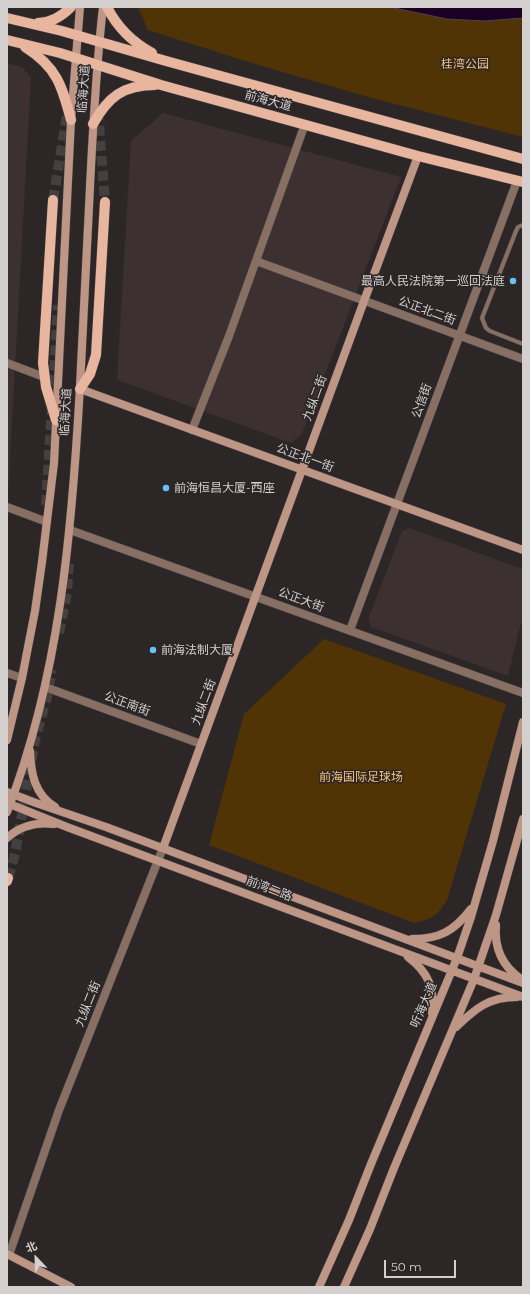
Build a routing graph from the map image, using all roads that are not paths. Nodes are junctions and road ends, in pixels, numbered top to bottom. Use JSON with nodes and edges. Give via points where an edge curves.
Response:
{"nodes":[{"id":1,"x":71,"y":7,"type":"edge"},
{"id":2,"x":80,"y":7,"type":"edge"},
{"id":3,"x":102,"y":7,"type":"edge"},
{"id":4,"x":107,"y":7,"type":"edge"},
{"id":5,"x":7,"y":18,"type":"edge"},
{"id":6,"x":28,"y":23,"type":"junction"},
{"id":7,"x":78,"y":36,"type":"junction"},
{"id":8,"x":7,"y":40,"type":"edge"},
{"id":9,"x":99,"y":42,"type":"junction"},
{"id":10,"x":20,"y":44,"type":"junction"},
{"id":11,"x":76,"y":57,"type":"junction"},
{"id":12,"x":166,"y":61,"type":"junction"},
{"id":13,"x":97,"y":64,"type":"junction"},
{"id":14,"x":161,"y":85,"type":"junction"},
{"id":15,"x":72,"y":120,"type":"junction"},
{"id":16,"x":93,"y":124,"type":"junction"},
{"id":17,"x":306,"y":124,"type":"junction"},
{"id":18,"x":418,"y":156,"type":"junction"},
{"id":19,"x":523,"y":159,"type":"edge"},
{"id":20,"x":520,"y":181,"type":"edge"},
{"id":21,"x":53,"y":200,"type":"tunnel mouth"},
{"id":22,"x":105,"y":202,"type":"tunnel mouth"},
{"id":23,"x":523,"y":224,"type":"edge"},
{"id":24,"x":256,"y":261,"type":"junction"},
{"id":25,"x":482,"y":274,"type":"junction"},
{"id":26,"x":497,"y":279,"type":"junction"},
{"id":27,"x":364,"y":301,"type":"junction"},
{"id":28,"x":460,"y":336,"type":"junction"},
{"id":29,"x":523,"y":344,"type":"edge"},
{"id":30,"x":523,"y":359,"type":"edge"},
{"id":31,"x":7,"y":363,"type":"edge"},
{"id":32,"x":44,"y":377,"type":"junction"},
{"id":33,"x":80,"y":389,"type":"junction"},
{"id":34,"x":56,"y":420,"type":"junction"},
{"id":35,"x":192,"y":430,"type":"junction"},
{"id":36,"x":302,"y":470,"type":"junction"},
{"id":37,"x":397,"y":504,"type":"junction"},
{"id":38,"x":7,"y":507,"type":"edge"},
{"id":39,"x":47,"y":522,"type":"junction"},
{"id":40,"x":70,"y":530,"type":"junction"},
{"id":41,"x":523,"y":550,"type":"edge"},
{"id":42,"x":255,"y":596,"type":"junction"},
{"id":43,"x":350,"y":630,"type":"junction"},
{"id":44,"x":7,"y":673,"type":"edge"},
{"id":45,"x":22,"y":678,"type":"junction"},
{"id":46,"x":45,"y":687,"type":"junction"},
{"id":47,"x":523,"y":693,"type":"edge"},
{"id":48,"x":523,"y":722,"type":"edge"},
{"id":49,"x":7,"y":740,"type":"edge"},
{"id":50,"x":201,"y":744,"type":"junction"},
{"id":51,"x":30,"y":745,"type":"junction"},
{"id":52,"x":10,"y":793,"type":"edge"},
{"id":53,"x":8,"y":806,"type":"edge"},
{"id":54,"x":62,"y":812,"type":"junction"},
{"id":55,"x":523,"y":819,"type":"edge"},
{"id":56,"x":67,"y":827,"type":"junction"},
{"id":57,"x":7,"y":838,"type":"edge"},
{"id":58,"x":163,"y":848,"type":"junction"},
{"id":59,"x":158,"y":861,"type":"junction"},
{"id":60,"x":474,"y":905,"type":"junction"},
{"id":61,"x":496,"y":915,"type":"junction"},
{"id":62,"x":402,"y":937,"type":"junction"},
{"id":63,"x":395,"y":950,"type":"junction"},
{"id":64,"x":457,"y":958,"type":"junction"},
{"id":65,"x":478,"y":966,"type":"junction"},
{"id":66,"x":452,"y":971,"type":"junction"},
{"id":67,"x":474,"y":978,"type":"junction"},
{"id":68,"x":523,"y":981,"type":"edge"},
{"id":69,"x":523,"y":998,"type":"edge"},
{"id":70,"x":432,"y":1019,"type":"junction"},
{"id":71,"x":453,"y":1030,"type":"junction"},
{"id":72,"x":8,"y":1254,"type":"edge"},
{"id":73,"x":71,"y":1287,"type":"edge"},
{"id":74,"x":319,"y":1287,"type":"edge"},
{"id":75,"x":344,"y":1287,"type":"edge"}],
"edges":[{"from":1,"to":6,"type":"main road","via":[[62,16],[49,22]]},
{"from":2,"to":7,"type":"main road","name":"临海大道"},
{"from":3,"to":9,"type":"main road","name":"临海大道"},
{"from":4,"to":12,"type":"main road","via":[[132,40]]},
{"from":5,"to":6,"type":"main road","name":"前海大道"},
{"from":6,"to":7,"type":"main road","name":"前海大道"},
{"from":7,"to":9,"type":"main road","name":"前海大道"},
{"from":7,"to":11,"type":"main road","name":"临海大道"},
{"from":8,"to":10,"type":"main road","name":"前海大道"},
{"from":9,"to":12,"type":"main road","name":"前海大道"},
{"from":9,"to":13,"type":"main road","name":"临海大道"},
{"from":10,"to":11,"type":"main road","name":"前海大道"},
{"from":10,"to":15,"type":"main road","via":[[41,58],[57,78],[62,86]]},
{"from":11,"to":13,"type":"main road","name":"前海大道"},
{"from":11,"to":15,"type":"main road","name":"临海大道"},
{"from":12,"to":19,"type":"main road","name":"前海大道"},
{"from":13,"to":14,"type":"main road","name":"前海大道"},
{"from":13,"to":16,"type":"main road","name":"临海大道"},
{"from":14,"to":16,"type":"main road","via":[[137,86],[119,93],[104,106]]},
{"from":14,"to":17,"type":"main road","name":"前海大道"},
{"from":15,"to":34,"type":"main road","name":"临海大道"},
{"from":16,"to":33,"type":"main road","name":"临海大道"},
{"from":17,"to":18,"type":"main road","name":"前海大道"},
{"from":17,"to":24,"type":"street"},
{"from":18,"to":20,"type":"main road","name":"前海大道"},
{"from":18,"to":27,"type":"main road","name":"九纵二街"},
{"from":20,"to":25,"type":"street","name":"公信街"},
{"from":21,"to":32,"type":"main road","via":[[43,356]]},
{"from":22,"to":33,"type":"main road","via":[[96,355],[90,374]]},
{"from":23,"to":26,"type":"lane","via":[[516,231]]},
{"from":24,"to":27,"type":"street","name":"公正北二街"},
{"from":24,"to":35,"type":"street"},
{"from":25,"to":26,"type":"lane"},
{"from":25,"to":28,"type":"street","name":"公信街"},
{"from":26,"to":29,"type":"lane","via":[[482,318],[483,322],[490,332]]},
{"from":27,"to":28,"type":"street","name":"公正北二街"},
{"from":27,"to":36,"type":"main road","name":"九纵二街"},
{"from":28,"to":30,"type":"street","name":"公正北二街"},
{"from":28,"to":37,"type":"street","name":"公信街"},
{"from":31,"to":32,"type":"street"},
{"from":32,"to":34,"type":"main road"},
{"from":33,"to":35,"type":"main road","name":"公正北一街"},
{"from":33,"to":40,"type":"main road","name":"临海大道"},
{"from":34,"to":39,"type":"main road","name":"临海大道"},
{"from":35,"to":36,"type":"main road","name":"公正北一街"},
{"from":36,"to":37,"type":"main road","name":"公正北一街"},
{"from":36,"to":42,"type":"main road","name":"九纵二街"},
{"from":37,"to":41,"type":"main road","name":"公正北一街"},
{"from":37,"to":43,"type":"street","name":"公信街"},
{"from":38,"to":39,"type":"street"},
{"from":39,"to":45,"type":"main road","name":"临海大道","via":[[36,604]]},
{"from":40,"to":42,"type":"street","name":"公正大街"},
{"from":40,"to":46,"type":"main road","name":"临海大道","via":[[62,595]]},
{"from":42,"to":43,"type":"street","name":"公正大街"},
{"from":42,"to":50,"type":"main road","name":"九纵二街"},
{"from":43,"to":47,"type":"street","name":"公正大街"},
{"from":44,"to":45,"type":"street"},
{"from":45,"to":49,"type":"main road","name":"临海大道"},
{"from":46,"to":50,"type":"street","name":"公正南街"},
{"from":46,"to":51,"type":"main road","name":"临海大道"},
{"from":48,"to":60,"type":"main road","name":"听海大道"},
{"from":50,"to":58,"type":"main road","name":"九纵二街"},
{"from":51,"to":52,"type":"main road","name":"临海大道"},
{"from":51,"to":54,"type":"main road","via":[[34,781],[45,799]]},
{"from":52,"to":53,"type":"main road","name":"临海大道"},
{"from":52,"to":54,"type":"main road","name":"前湾二路"},
{"from":53,"to":56,"type":"main road","name":"前湾二路"},
{"from":54,"to":58,"type":"main road","name":"前湾二路"},
{"from":55,"to":61,"type":"main road"},
{"from":56,"to":57,"type":"main road","via":[[52,824],[31,825]]},
{"from":56,"to":59,"type":"main road","name":"前湾二路"},
{"from":58,"to":59,"type":"street","name":"九纵二街"},
{"from":58,"to":62,"type":"main road","name":"前湾二路"},
{"from":59,"to":63,"type":"main road","name":"前湾二路"},
{"from":59,"to":72,"type":"street","name":"九纵二街","via":[[59,1110]]},
{"from":60,"to":62,"type":"main road","via":[[462,920],[444,934],[425,939]]},
{"from":60,"to":64,"type":"main road","name":"听海大道"},
{"from":61,"to":65,"type":"main road"},
{"from":61,"to":68,"type":"main road","via":[[498,951],[507,967]]},
{"from":62,"to":64,"type":"main road","name":"前湾二路"},
{"from":63,"to":66,"type":"main road","name":"前湾二路"},
{"from":63,"to":70,"type":"main road","via":[[416,963],[428,978],[432,996]]},
{"from":64,"to":65,"type":"main road","name":"前湾二路"},
{"from":64,"to":66,"type":"main road","name":"听海大道"},
{"from":65,"to":67,"type":"main road"},
{"from":65,"to":68,"type":"main road","name":"前湾二路"},
{"from":66,"to":67,"type":"main road","name":"前湾二路"},
{"from":66,"to":70,"type":"main road","name":"听海大道"},
{"from":67,"to":69,"type":"main road","name":"前湾二路"},
{"from":67,"to":71,"type":"main road"},
{"from":69,"to":71,"type":"main road","via":[[505,997],[486,1002]]},
{"from":70,"to":74,"type":"main road","name":"听海大道"},
{"from":71,"to":75,"type":"main road"},
{"from":72,"to":73,"type":"main road"}]}
